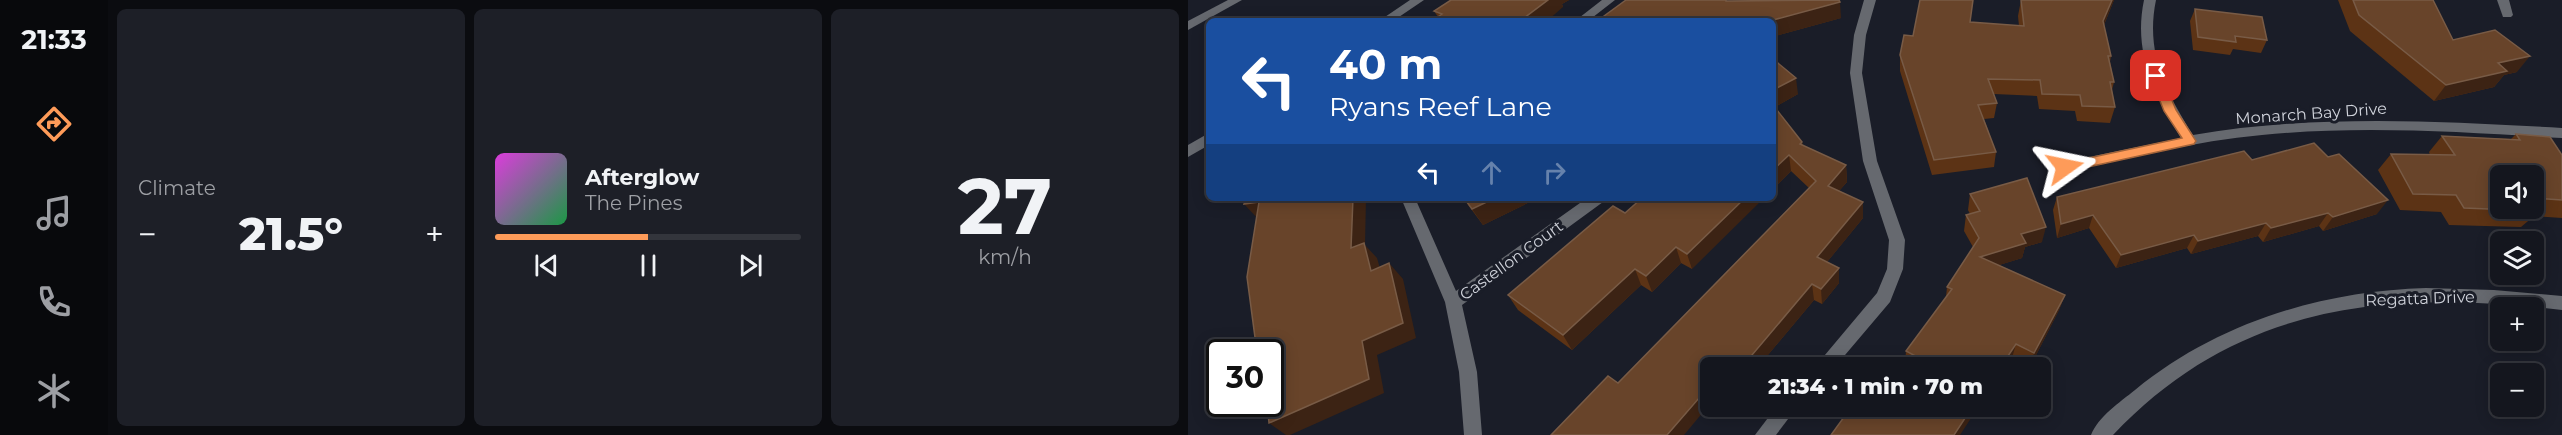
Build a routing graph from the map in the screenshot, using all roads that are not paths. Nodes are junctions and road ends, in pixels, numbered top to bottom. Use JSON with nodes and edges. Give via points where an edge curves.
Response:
{"nodes":[{"id":1,"x":1236,"y":0,"type":"edge"},
{"id":2,"x":1418,"y":0,"type":"edge"},
{"id":3,"x":1609,"y":0,"type":"edge"},
{"id":4,"x":1870,"y":0,"type":"edge"},
{"id":5,"x":2150,"y":0,"type":"edge"},
{"id":6,"x":2503,"y":0,"type":"edge"},
{"id":7,"x":2507,"y":15,"type":"dead end"},
{"id":8,"x":1390,"y":18,"type":"edge"},
{"id":9,"x":1585,"y":18,"type":"edge"},
{"id":10,"x":1188,"y":26,"type":"edge"},
{"id":11,"x":2562,"y":133,"type":"edge"},
{"id":12,"x":1206,"y":140,"type":"edge"},
{"id":13,"x":2190,"y":141,"type":"junction"},
{"id":14,"x":1188,"y":152,"type":"edge"},
{"id":15,"x":2065,"y":167,"type":"dead end"},
{"id":16,"x":1409,"y":201,"type":"edge"},
{"id":17,"x":1594,"y":201,"type":"edge"},
{"id":18,"x":1453,"y":302,"type":"junction"},
{"id":19,"x":2562,"y":303,"type":"edge"},
{"id":20,"x":1832,"y":357,"type":"edge"},
{"id":21,"x":1780,"y":417,"type":"edge"},
{"id":22,"x":1473,"y":435,"type":"edge"},
{"id":23,"x":1764,"y":435,"type":"edge"},
{"id":24,"x":2100,"y":435,"type":"edge"}],
"edges":[{"from":1,"to":10,"type":"street"},
{"from":2,"to":8,"type":"street"},
{"from":3,"to":9,"type":"street"},
{"from":4,"to":20,"type":"street","via":[[1860,35],[1856,72],[1870,161],[1897,240],[1895,269],[1884,297]]},
{"from":5,"to":13,"type":"street","via":[[2145,15],[2149,59],[2170,111]]},
{"from":6,"to":7,"type":"street"},
{"from":11,"to":13,"type":"street","name":"Monarch Bay Drive","via":[[2400,124],[2262,130]]},
{"from":12,"to":14,"type":"street"},
{"from":13,"to":15,"type":"street","name":"Monarch Bay Drive"},
{"from":16,"to":18,"type":"street"},
{"from":17,"to":18,"type":"street","name":"Castellon Court"},
{"from":18,"to":22,"type":"street","via":[[1468,372]]},
{"from":19,"to":24,"type":"street","name":"Regatta Drive","via":[[2427,294],[2380,297],[2301,312],[2228,340],[2185,363],[2129,405]]},
{"from":21,"to":23,"type":"street"}]}
